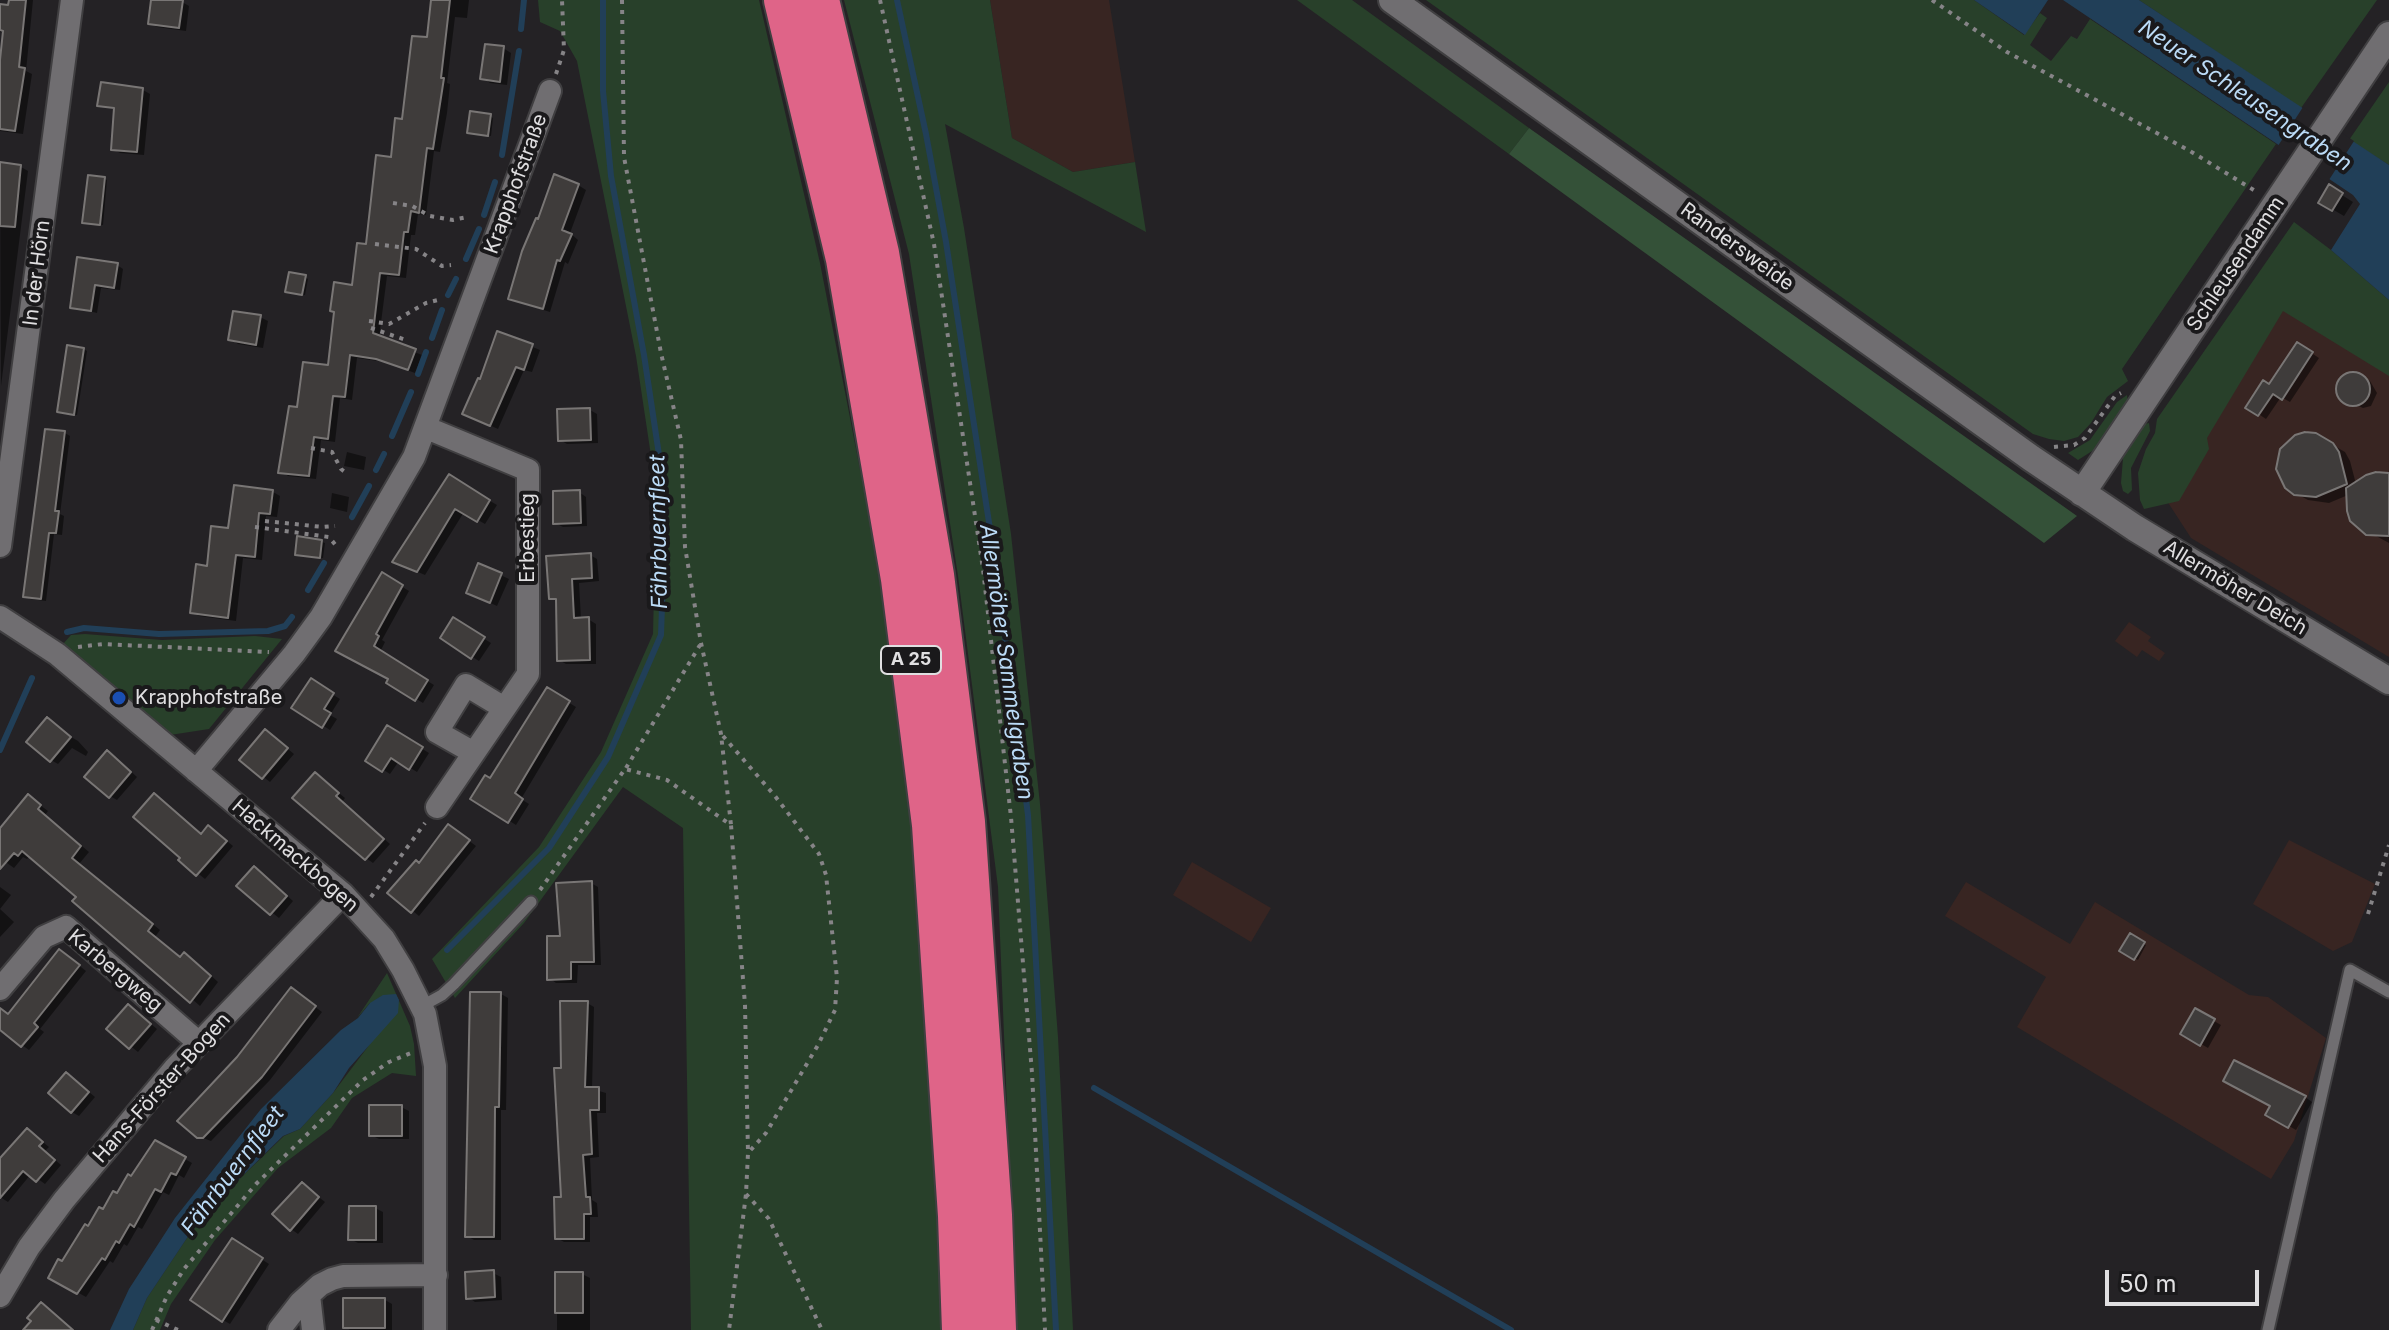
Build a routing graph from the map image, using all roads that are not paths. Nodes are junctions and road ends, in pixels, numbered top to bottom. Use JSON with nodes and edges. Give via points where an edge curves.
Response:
{"nodes":[{"id":1,"x":72,"y":0,"type":"edge"},
{"id":2,"x":784,"y":0,"type":"edge"},
{"id":3,"x":819,"y":0,"type":"edge"},
{"id":4,"x":1392,"y":0,"type":"edge"},
{"id":5,"x":2389,"y":35,"type":"edge"},
{"id":6,"x":550,"y":91,"type":"road end"},
{"id":7,"x":427,"y":428,"type":"junction"},
{"id":8,"x":2082,"y":493,"type":"junction"},
{"id":9,"x":0,"y":546,"type":"edge"},
{"id":10,"x":0,"y":617,"type":"edge"},
{"id":11,"x":2389,"y":681,"type":"edge"},
{"id":12,"x":504,"y":708,"type":"junction"},
{"id":13,"x":474,"y":753,"type":"junction"},
{"id":14,"x":196,"y":771,"type":"junction"},
{"id":15,"x":437,"y":807,"type":"road end"},
{"id":16,"x":343,"y":894,"type":"junction"},
{"id":17,"x":531,"y":902,"type":"road end"},
{"id":18,"x":0,"y":989,"type":"edge"},
{"id":19,"x":2389,"y":992,"type":"edge"},
{"id":20,"x":422,"y":1006,"type":"junction"},
{"id":21,"x":199,"y":1043,"type":"junction"},
{"id":22,"x":436,"y":1275,"type":"junction"},
{"id":23,"x":309,"y":1295,"type":"junction"},
{"id":24,"x":0,"y":1296,"type":"edge"},
{"id":25,"x":279,"y":1330,"type":"edge"},
{"id":26,"x":313,"y":1330,"type":"edge"},
{"id":27,"x":435,"y":1330,"type":"edge"},
{"id":28,"x":962,"y":1330,"type":"edge"},
{"id":29,"x":996,"y":1330,"type":"edge"},
{"id":30,"x":2268,"y":1330,"type":"edge"}],
"edges":[{"from":1,"to":9,"type":"street","name":"In der Hörn"},
{"from":2,"to":28,"type":"highway","number":"A 25","via":[[846,259],[901,579],[932,825]]},
{"from":3,"to":29,"type":"highway","number":"A 25","via":[[879,253],[934,575],[965,822]]},
{"from":4,"to":8,"type":"street","name":"Randersweide"},
{"from":5,"to":8,"type":"street","name":"Schleusendamm"},
{"from":6,"to":7,"type":"street","name":"Krapphofstraße"},
{"from":7,"to":12,"type":"street","name":"Erbestieg","via":[[528,470],[528,674]]},
{"from":7,"to":14,"type":"street","name":"Krapphofstraße","via":[[326,610]]},
{"from":8,"to":11,"type":"street","name":"Allermöher Deich"},
{"from":10,"to":14,"type":"street","name":"Hackmackbogen","via":[[57,654]]},
{"from":12,"to":13,"type":"street","name":"Erbestieg"},
{"from":12,"to":13,"type":"street","via":[[466,685],[437,732]]},
{"from":13,"to":15,"type":"street","name":"Erbestieg"},
{"from":14,"to":16,"type":"street","name":"Hackmackbogen"},
{"from":16,"to":20,"type":"street","name":"Hackmackbogen","via":[[384,939]]},
{"from":16,"to":21,"type":"street","name":"Hans-Förster-Bogen"},
{"from":17,"to":20,"type":"lane","via":[[454,984]]},
{"from":18,"to":21,"type":"street","name":"Karbergweg","via":[[44,937],[66,927]]},
{"from":19,"to":30,"type":"lane","via":[[2350,970]]},
{"from":20,"to":22,"type":"street","name":"Hackmackbogen","via":[[436,1080]]},
{"from":21,"to":24,"type":"street","name":"Hans-Förster-Bogen","via":[[64,1200]]},
{"from":22,"to":23,"type":"street","via":[[343,1276]]},
{"from":22,"to":27,"type":"street","name":"Hackmackbogen"},
{"from":23,"to":25,"type":"street"},
{"from":23,"to":26,"type":"street"}]}
